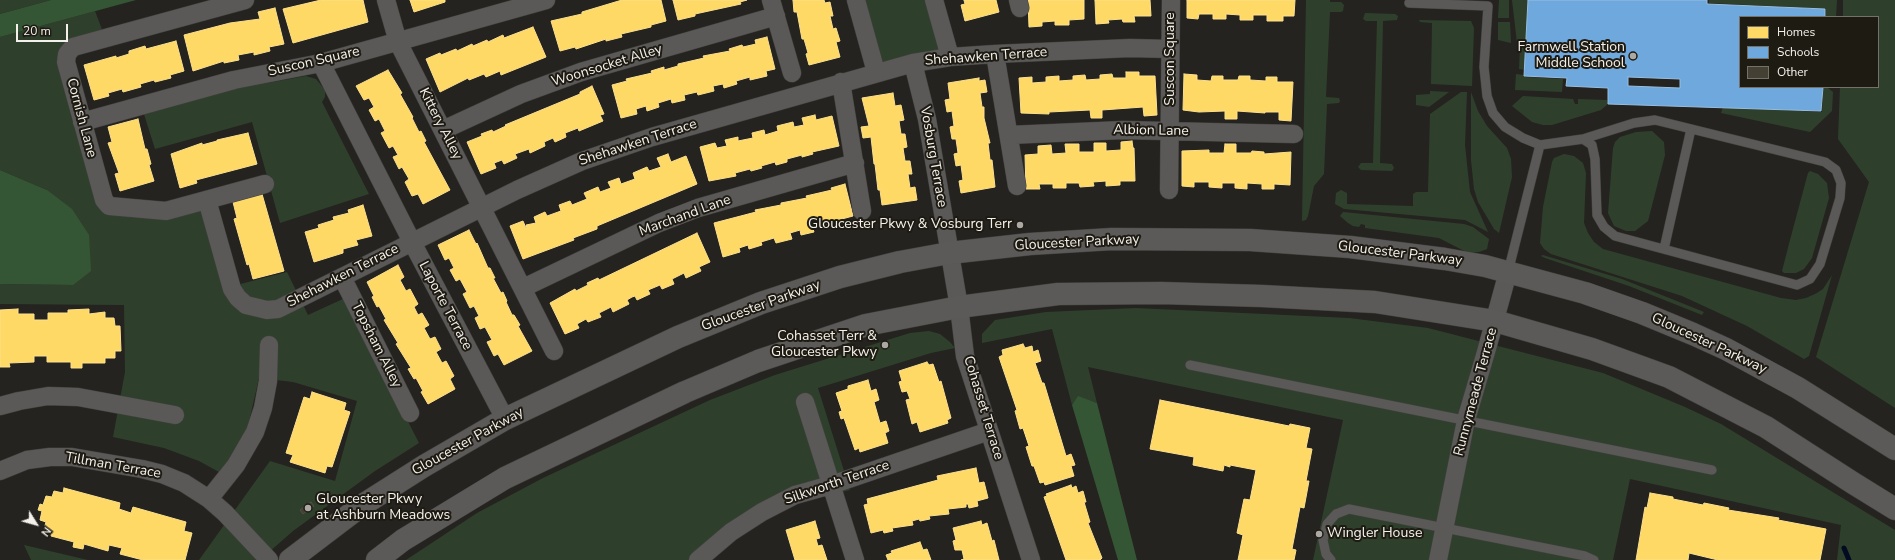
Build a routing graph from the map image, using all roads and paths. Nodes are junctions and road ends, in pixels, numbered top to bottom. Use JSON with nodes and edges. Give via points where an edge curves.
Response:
{"nodes":[{"id":1,"x":245,"y":0,"type":"edge"},
{"id":2,"x":386,"y":0,"type":"edge"},
{"id":3,"x":543,"y":0,"type":"edge"},
{"id":4,"x":856,"y":0,"type":"edge"},
{"id":5,"x":934,"y":0,"type":"edge"},
{"id":6,"x":1171,"y":0,"type":"edge"},
{"id":7,"x":1409,"y":3,"type":"dead end"},
{"id":8,"x":1488,"y":3,"type":"edge"},
{"id":9,"x":774,"y":8,"type":"edge"},
{"id":10,"x":398,"y":42,"type":"junction"},
{"id":11,"x":1170,"y":49,"type":"junction"},
{"id":12,"x":996,"y":54,"type":"junction"},
{"id":13,"x":950,"y":57,"type":"junction"},
{"id":14,"x":321,"y":63,"type":"junction"},
{"id":15,"x":913,"y":63,"type":"junction"},
{"id":16,"x":876,"y":72,"type":"junction"},
{"id":17,"x":792,"y":73,"type":"dead end"},
{"id":18,"x":841,"y":82,"type":"junction"},
{"id":19,"x":82,"y":122,"type":"junction"},
{"id":20,"x":1691,"y":129,"type":"junction"},
{"id":21,"x":443,"y":130,"type":"junction"},
{"id":22,"x":1171,"y":131,"type":"junction"},
{"id":23,"x":1294,"y":134,"type":"dead end"},
{"id":24,"x":1009,"y":135,"type":"junction"},
{"id":25,"x":1583,"y":139,"type":"junction"},
{"id":26,"x":1540,"y":145,"type":"junction"},
{"id":27,"x":855,"y":163,"type":"junction"},
{"id":28,"x":265,"y":184,"type":"dead end"},
{"id":29,"x":1017,"y":186,"type":"dead end"},
{"id":30,"x":1169,"y":190,"type":"dead end"},
{"id":31,"x":207,"y":200,"type":"junction"},
{"id":32,"x":482,"y":207,"type":"junction"},
{"id":33,"x":862,"y":211,"type":"dead end"},
{"id":34,"x":412,"y":242,"type":"junction"},
{"id":35,"x":1664,"y":249,"type":"junction"},
{"id":36,"x":949,"y":253,"type":"junction"},
{"id":37,"x":1508,"y":272,"type":"junction"},
{"id":38,"x":342,"y":277,"type":"junction"},
{"id":39,"x":522,"y":288,"type":"junction"},
{"id":40,"x":959,"y":307,"type":"junction"},
{"id":41,"x":1495,"y":321,"type":"junction"},
{"id":42,"x":270,"y":345,"type":"dead end"},
{"id":43,"x":554,"y":351,"type":"dead end"},
{"id":44,"x":1190,"y":365,"type":"dead end"},
{"id":45,"x":805,"y":402,"type":"dead end"},
{"id":46,"x":0,"y":406,"type":"edge"},
{"id":47,"x":410,"y":413,"type":"dead end"},
{"id":48,"x":174,"y":415,"type":"dead end"},
{"id":49,"x":505,"y":419,"type":"junction"},
{"id":50,"x":1466,"y":420,"type":"junction"},
{"id":51,"x":989,"y":431,"type":"junction"},
{"id":52,"x":1895,"y":449,"type":"edge"},
{"id":53,"x":1,"y":467,"type":"edge"},
{"id":54,"x":1712,"y":470,"type":"dead end"},
{"id":55,"x":831,"y":485,"type":"junction"},
{"id":56,"x":209,"y":499,"type":"junction"},
{"id":57,"x":1895,"y":508,"type":"edge"},
{"id":58,"x":1444,"y":528,"type":"junction"},
{"id":59,"x":269,"y":560,"type":"edge"},
{"id":60,"x":290,"y":560,"type":"edge"},
{"id":61,"x":377,"y":560,"type":"edge"},
{"id":62,"x":698,"y":560,"type":"edge"},
{"id":63,"x":855,"y":560,"type":"edge"},
{"id":64,"x":1031,"y":560,"type":"edge"},
{"id":65,"x":1330,"y":560,"type":"edge"},
{"id":66,"x":1438,"y":560,"type":"edge"},
{"id":67,"x":1594,"y":560,"type":"edge"}],
"edges":[{"from":1,"to":19,"type":"street","name":"Cornish Lane","via":[[73,48],[67,54],[66,62]]},
{"from":2,"to":10,"type":"street"},
{"from":3,"to":10,"type":"street","name":"Suscon Square"},
{"from":4,"to":16,"type":"street"},
{"from":5,"to":13,"type":"street"},
{"from":6,"to":11,"type":"street","name":"Suscon Square"},
{"from":7,"to":8,"type":"lane"},
{"from":8,"to":26,"type":"lane","via":[[1484,67],[1487,96],[1493,113],[1505,127]]},
{"from":9,"to":17,"type":"street","name":"Woonsocket Alley"},
{"from":9,"to":21,"type":"street","name":"Woonsocket Alley","via":[[521,94]]},
{"from":10,"to":14,"type":"street","name":"Suscon Square"},
{"from":10,"to":21,"type":"street","name":"Kittery Alley"},
{"from":11,"to":12,"type":"street","name":"Shehawken Terrace","via":[[1130,48]]},
{"from":11,"to":22,"type":"street","name":"Suscon Square"},
{"from":12,"to":13,"type":"street","name":"Shehawken Terrace"},
{"from":12,"to":24,"type":"street"},
{"from":13,"to":15,"type":"street","name":"Shehawken Terrace"},
{"from":14,"to":19,"type":"street","name":"Suscon Square","via":[[234,80]]},
{"from":14,"to":34,"type":"street","name":"Laporte Terrace"},
{"from":15,"to":16,"type":"street","name":"Shehawken Terrace"},
{"from":15,"to":36,"type":"street","name":"Vosburg Terrace","via":[[927,119]]},
{"from":16,"to":18,"type":"street","name":"Shehawken Terrace"},
{"from":18,"to":27,"type":"street"},
{"from":18,"to":32,"type":"street","name":"Shehawken Terrace","via":[[652,137],[582,161]]},
{"from":19,"to":31,"type":"street","name":"Cornish Lane","via":[[104,200],[109,206],[166,211]]},
{"from":20,"to":25,"type":"lane","via":[[1654,120],[1634,123]]},
{"from":20,"to":35,"type":"lane"},
{"from":20,"to":35,"type":"lane","via":[[1825,162],[1836,170],[1841,183],[1840,198],[1820,264],[1810,279],[1797,285]]},
{"from":21,"to":32,"type":"street","name":"Kittery Alley"},
{"from":22,"to":23,"type":"street","name":"Albion Lane"},
{"from":22,"to":24,"type":"street","name":"Albion Lane","via":[[1123,130]]},
{"from":22,"to":30,"type":"street","name":"Suscon Square"},
{"from":24,"to":29,"type":"street"},
{"from":25,"to":26,"type":"lane"},
{"from":25,"to":35,"type":"lane","via":[[1592,145],[1595,159],[1596,215],[1604,227],[1615,236]]},
{"from":26,"to":37,"type":"lane"},
{"from":27,"to":33,"type":"street"},
{"from":27,"to":39,"type":"street","name":"Marchand Lane","via":[[698,208],[660,223]]},
{"from":28,"to":31,"type":"street","name":"Cornish Lane"},
{"from":31,"to":38,"type":"street","name":"Shehawken Terrace","via":[[232,289],[246,305],[268,310],[278,309]]},
{"from":32,"to":34,"type":"street","name":"Shehawken Terrace"},
{"from":32,"to":39,"type":"street"},
{"from":34,"to":38,"type":"street","name":"Shehawken Terrace"},
{"from":34,"to":49,"type":"street","name":"Laporte Terrace"},
{"from":36,"to":37,"type":"main road","name":"Gloucester Parkway","via":[[1025,244],[1112,239],[1250,240],[1350,247],[1445,259]]},
{"from":36,"to":40,"type":"street","name":"Cohasset Terrace"},
{"from":36,"to":49,"type":"main road","name":"Gloucester Parkway","via":[[840,277],[761,303],[678,337]]},
{"from":37,"to":41,"type":"street","name":"Runnymeade Terrace"},
{"from":37,"to":52,"type":"main road","name":"Gloucester Parkway","via":[[1585,293],[1642,313],[1726,348],[1798,388]]},
{"from":38,"to":47,"type":"street","name":"Topsham Alley"},
{"from":39,"to":43,"type":"street"},
{"from":40,"to":41,"type":"main road","via":[[1058,294],[1161,293],[1375,302]]},
{"from":40,"to":51,"type":"street","name":"Cohasset Terrace","via":[[965,356]]},
{"from":40,"to":61,"type":"main road","via":[[866,325],[758,361],[685,392],[505,478],[404,540]]},
{"from":41,"to":50,"type":"street","name":"Runnymeade Terrace"},
{"from":41,"to":57,"type":"main road","via":[[1592,349],[1669,377],[1766,427]]},
{"from":42,"to":56,"type":"street","via":[[268,381],[255,432],[236,465]]},
{"from":44,"to":50,"type":"lane"},
{"from":45,"to":55,"type":"street"},
{"from":46,"to":48,"type":"street","via":[[48,396],[78,397]]},
{"from":49,"to":60,"type":"main road","name":"Gloucester Parkway","via":[[361,506]]},
{"from":50,"to":54,"type":"lane"},
{"from":50,"to":58,"type":"street","name":"Runnymeade Terrace"},
{"from":51,"to":55,"type":"street","name":"Silkworth Terrace"},
{"from":51,"to":64,"type":"street","name":"Cohasset Terrace"},
{"from":53,"to":56,"type":"street","name":"Tillman Terrace","via":[[50,456],[72,457],[162,474],[184,483]]},
{"from":55,"to":62,"type":"street","name":"Silkworth Terrace","via":[[795,495],[762,512],[731,532]]},
{"from":55,"to":63,"type":"street"},
{"from":56,"to":59,"type":"street","name":"Tillman Terrace"},
{"from":58,"to":65,"type":"lane","via":[[1349,509],[1336,514],[1327,524],[1323,540]]},
{"from":58,"to":66,"type":"street","name":"Runnymeade Terrace"},
{"from":58,"to":67,"type":"lane","via":[[1586,556]]}]}
